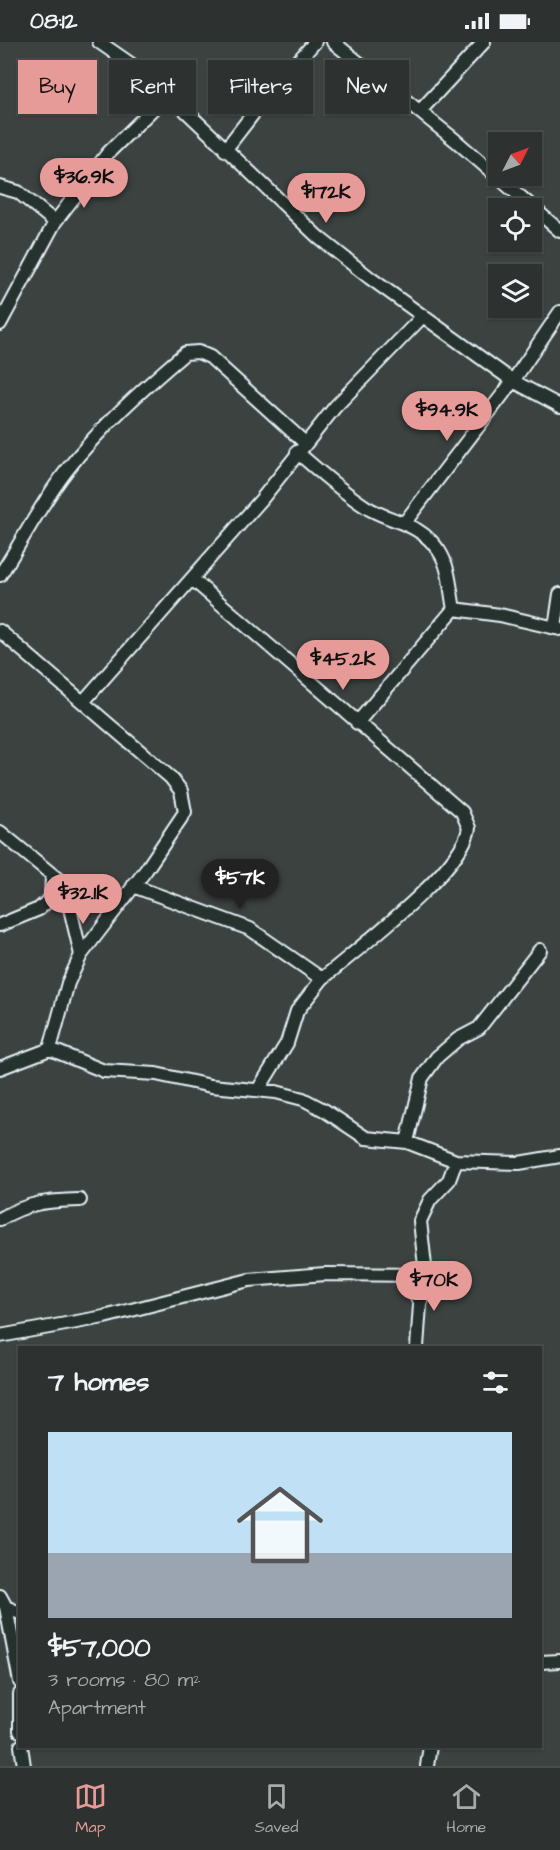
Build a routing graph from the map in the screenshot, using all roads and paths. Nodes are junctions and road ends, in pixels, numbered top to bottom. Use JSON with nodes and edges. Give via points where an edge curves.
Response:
{"nodes":[{"id":1,"x":99,"y":42,"type":"edge"},
{"id":2,"x":315,"y":42,"type":"edge"},
{"id":3,"x":333,"y":42,"type":"edge"},
{"id":4,"x":484,"y":42,"type":"edge"},
{"id":5,"x":125,"y":60,"type":"edge"},
{"id":6,"x":420,"y":111,"type":"junction"},
{"id":7,"x":148,"y":114,"type":"edge"},
{"id":8,"x":188,"y":114,"type":"edge"},
{"id":9,"x":225,"y":150,"type":"junction"},
{"id":10,"x":0,"y":187,"type":"edge"},
{"id":11,"x":55,"y":222,"type":"junction"},
{"id":12,"x":560,"y":231,"type":"edge"},
{"id":13,"x":560,"y":312,"type":"edge"},
{"id":14,"x":423,"y":316,"type":"junction"},
{"id":15,"x":0,"y":324,"type":"edge"},
{"id":16,"x":513,"y":381,"type":"junction"},
{"id":17,"x":560,"y":406,"type":"edge"},
{"id":18,"x":301,"y":447,"type":"junction"},
{"id":19,"x":405,"y":522,"type":"junction"},
{"id":20,"x":0,"y":575,"type":"edge"},
{"id":21,"x":192,"y":579,"type":"junction"},
{"id":22,"x":560,"y":594,"type":"edge"},
{"id":23,"x":454,"y":609,"type":"junction"},
{"id":24,"x":558,"y":628,"type":"edge"},
{"id":25,"x":0,"y":632,"type":"edge"},
{"id":26,"x":83,"y":702,"type":"junction"},
{"id":27,"x":357,"y":723,"type":"junction"},
{"id":28,"x":0,"y":832,"type":"edge"},
{"id":29,"x":52,"y":876,"type":"junction"},
{"id":30,"x":133,"y":886,"type":"junction"},
{"id":31,"x":0,"y":925,"type":"edge"},
{"id":32,"x":540,"y":950,"type":"dead end"},
{"id":33,"x":81,"y":955,"type":"junction"},
{"id":34,"x":322,"y":979,"type":"junction"},
{"id":35,"x":50,"y":1049,"type":"junction"},
{"id":36,"x":0,"y":1068,"type":"edge"},
{"id":37,"x":258,"y":1090,"type":"junction"},
{"id":38,"x":407,"y":1142,"type":"junction"},
{"id":39,"x":560,"y":1156,"type":"edge"},
{"id":40,"x":456,"y":1161,"type":"junction"},
{"id":41,"x":80,"y":1200,"type":"dead end"},
{"id":42,"x":0,"y":1219,"type":"edge"},
{"id":43,"x":399,"y":1275,"type":"junction"},
{"id":44,"x":426,"y":1275,"type":"junction"},
{"id":45,"x":421,"y":1302,"type":"junction"},
{"id":46,"x":0,"y":1336,"type":"edge"},
{"id":47,"x":417,"y":1346,"type":"edge"},
{"id":48,"x":3,"y":1601,"type":"edge"},
{"id":49,"x":18,"y":1612,"type":"edge"},
{"id":50,"x":560,"y":1661,"type":"edge"},
{"id":51,"x":542,"y":1662,"type":"edge"},
{"id":52,"x":18,"y":1672,"type":"edge"},
{"id":53,"x":21,"y":1748,"type":"edge"},
{"id":54,"x":430,"y":1748,"type":"edge"},
{"id":55,"x":24,"y":1766,"type":"edge"},
{"id":56,"x":427,"y":1766,"type":"edge"}],
"edges":[{"from":1,"to":5,"type":"street"},
{"from":2,"to":9,"type":"street"},
{"from":3,"to":6,"type":"street"},
{"from":4,"to":6,"type":"street"},
{"from":6,"to":12,"type":"street"},
{"from":7,"to":11,"type":"street","via":[[108,153]]},
{"from":8,"to":9,"type":"street"},
{"from":9,"to":14,"type":"street","via":[[318,237]]},
{"from":10,"to":11,"type":"street","via":[[18,192]]},
{"from":11,"to":15,"type":"street"},
{"from":13,"to":16,"type":"street"},
{"from":14,"to":16,"type":"street"},
{"from":14,"to":18,"type":"street","via":[[334,407]]},
{"from":16,"to":17,"type":"street"},
{"from":16,"to":19,"type":"street"},
{"from":18,"to":19,"type":"street","via":[[367,508]]},
{"from":18,"to":20,"type":"street","via":[[210,357],[198,351],[185,353],[68,468]]},
{"from":18,"to":21,"type":"street"},
{"from":19,"to":23,"type":"street","via":[[441,554]]},
{"from":21,"to":26,"type":"street"},
{"from":21,"to":27,"type":"street"},
{"from":22,"to":24,"type":"street"},
{"from":23,"to":24,"type":"street"},
{"from":23,"to":27,"type":"street"},
{"from":25,"to":26,"type":"street"},
{"from":26,"to":30,"type":"street","via":[[171,778],[184,801],[179,821]]},
{"from":27,"to":34,"type":"street","via":[[462,812],[469,828],[461,847],[437,880]]},
{"from":28,"to":29,"type":"street"},
{"from":29,"to":31,"type":"street","via":[[51,897],[39,909]]},
{"from":29,"to":33,"type":"street","via":[[60,881],[69,903]]},
{"from":30,"to":33,"type":"street"},
{"from":30,"to":34,"type":"street","via":[[250,929]]},
{"from":32,"to":38,"type":"street","via":[[479,1028],[436,1057],[422,1078]]},
{"from":33,"to":35,"type":"street","via":[[68,983]]},
{"from":34,"to":37,"type":"street","via":[[297,1011],[287,1043]]},
{"from":35,"to":36,"type":"street"},
{"from":35,"to":37,"type":"street","via":[[104,1071],[156,1074],[184,1082]]},
{"from":37,"to":38,"type":"street","via":[[303,1099],[366,1138]]},
{"from":38,"to":40,"type":"street"},
{"from":39,"to":40,"type":"street","via":[[519,1163]]},
{"from":40,"to":44,"type":"street","via":[[449,1180],[430,1200],[420,1221]]},
{"from":41,"to":42,"type":"street","via":[[41,1201]]},
{"from":43,"to":44,"type":"street"},
{"from":43,"to":45,"type":"street"},
{"from":43,"to":46,"type":"street","via":[[325,1274],[249,1280],[104,1317]]},
{"from":44,"to":45,"type":"street"},
{"from":45,"to":47,"type":"street"},
{"from":48,"to":49,"type":"street"},
{"from":48,"to":52,"type":"street"},
{"from":50,"to":51,"type":"street"},
{"from":53,"to":55,"type":"street"},
{"from":54,"to":56,"type":"street"}]}
